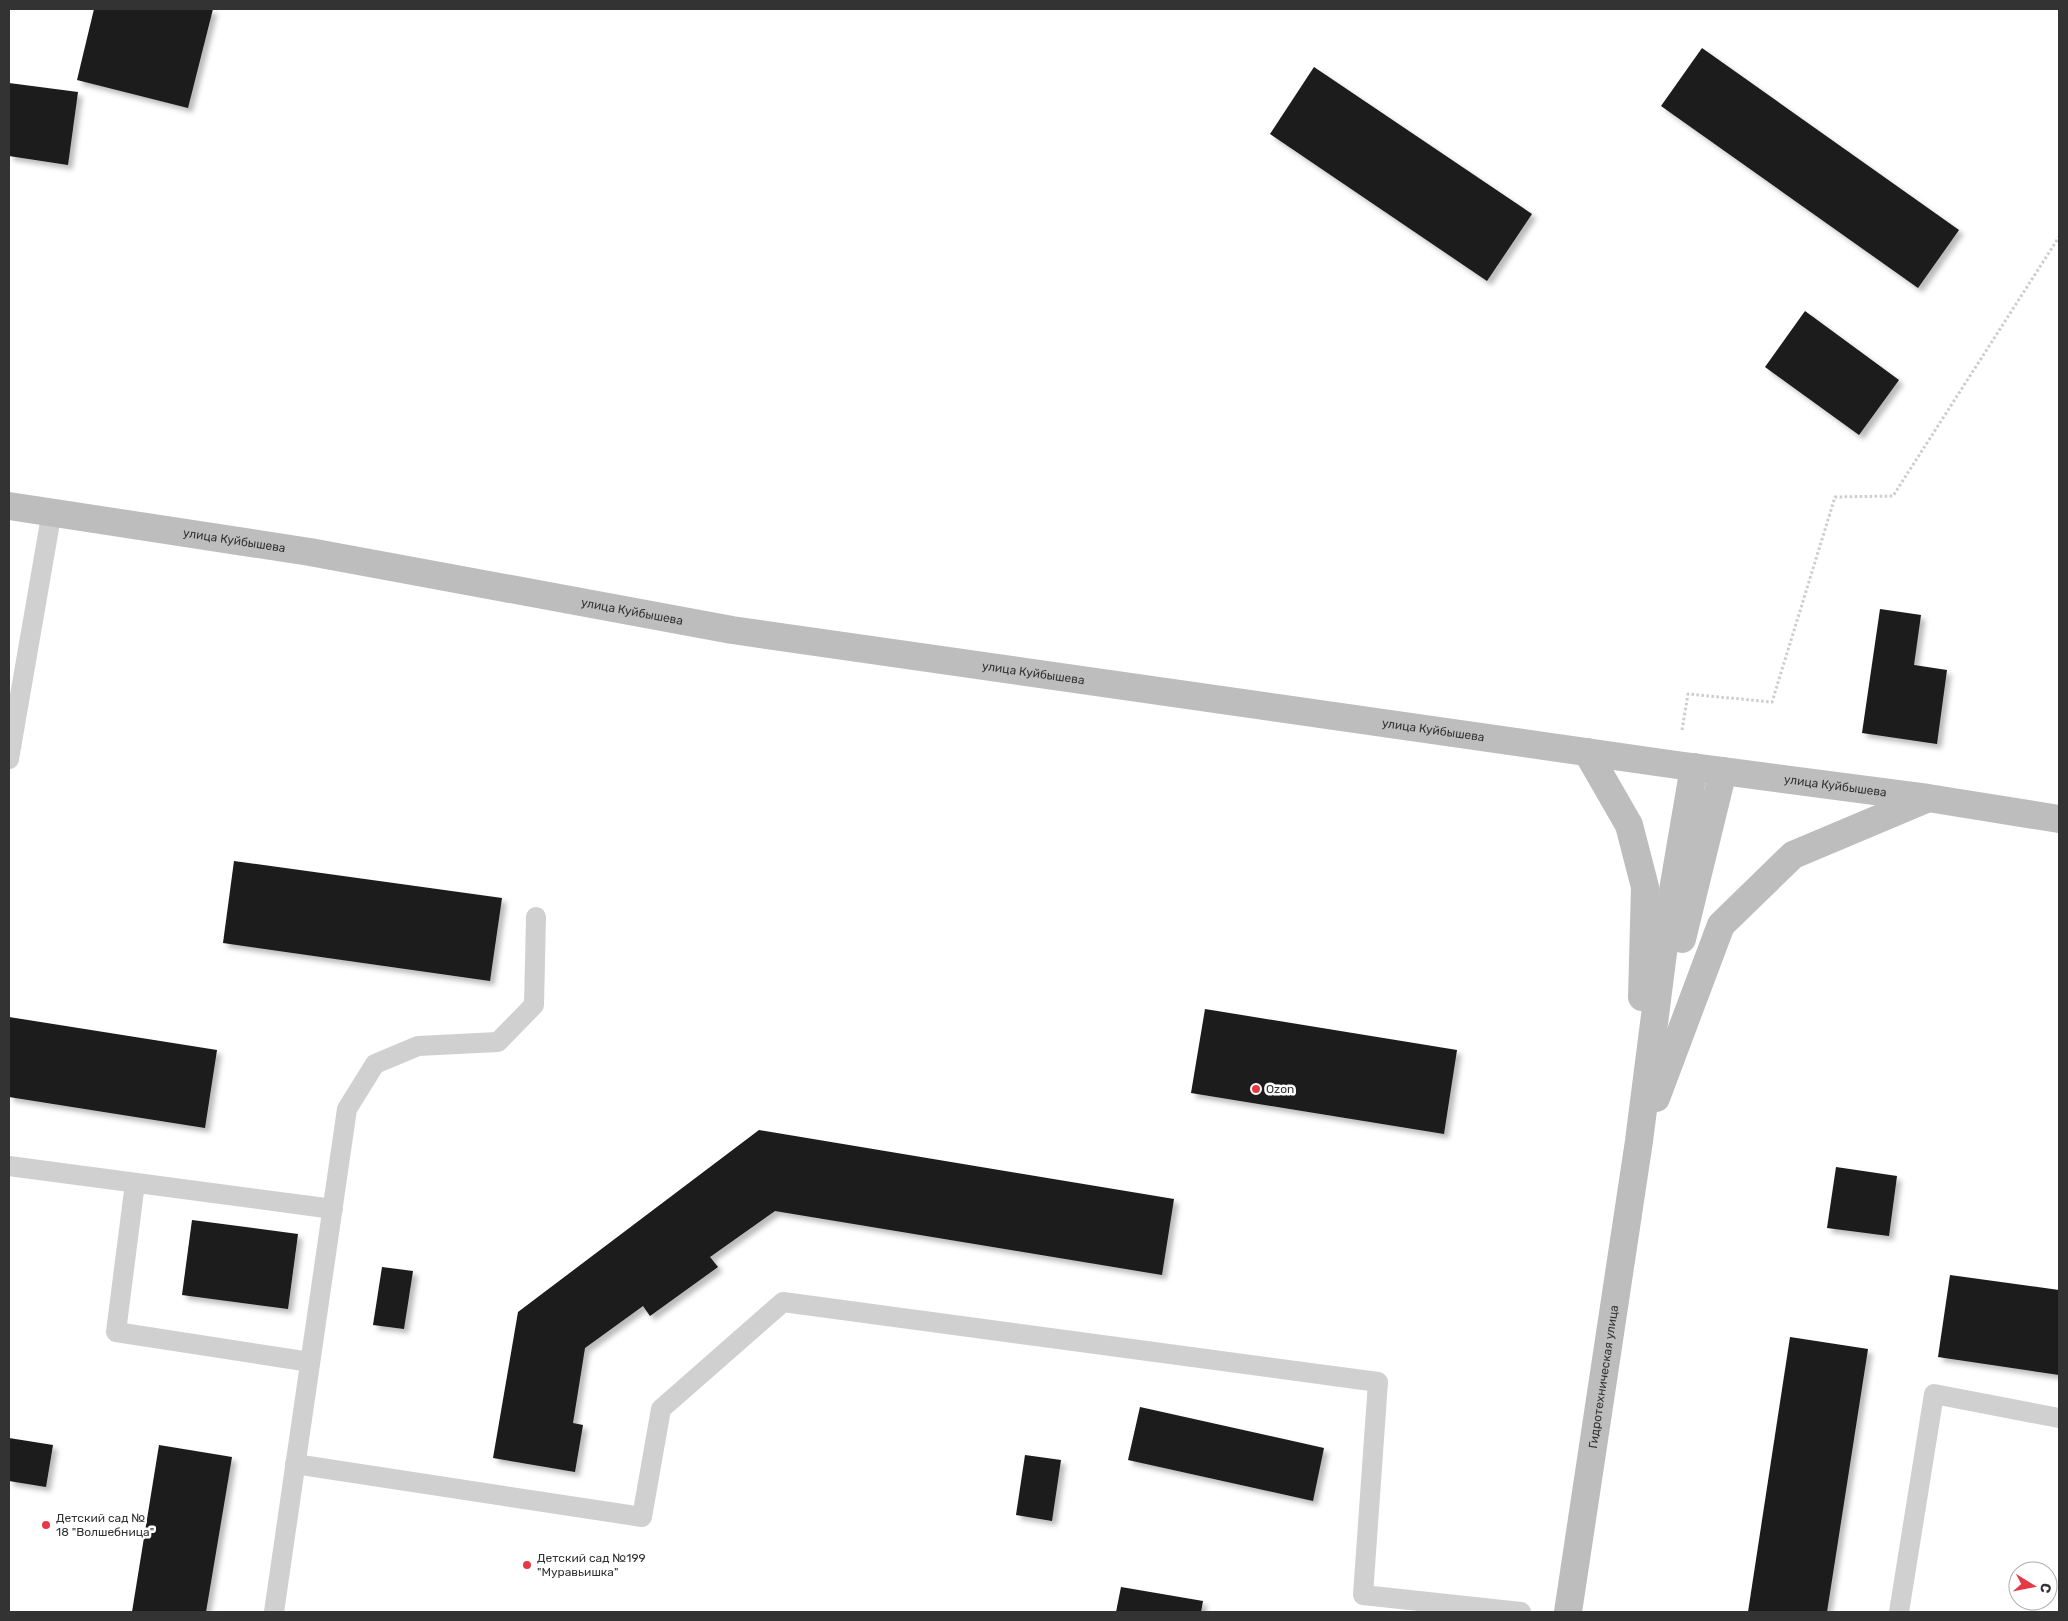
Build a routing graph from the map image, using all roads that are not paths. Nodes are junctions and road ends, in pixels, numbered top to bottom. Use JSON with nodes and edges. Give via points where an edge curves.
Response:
{"nodes":[{"id":1,"x":9,"y":506,"type":"edge"},
{"id":2,"x":52,"y":512,"type":"junction"},
{"id":3,"x":1587,"y":752,"type":"junction"},
{"id":4,"x":9,"y":759,"type":"edge"},
{"id":5,"x":1685,"y":766,"type":"junction"},
{"id":6,"x":1723,"y":771,"type":"junction"},
{"id":7,"x":1928,"y":798,"type":"junction"},
{"id":8,"x":2059,"y":819,"type":"edge"},
{"id":9,"x":536,"y":917,"type":"dead end"},
{"id":10,"x":1639,"y":1142,"type":"junction"},
{"id":11,"x":9,"y":1166,"type":"edge"},
{"id":12,"x":135,"y":1183,"type":"junction"},
{"id":13,"x":333,"y":1210,"type":"junction"},
{"id":14,"x":310,"y":1362,"type":"junction"},
{"id":15,"x":2059,"y":1418,"type":"edge"},
{"id":16,"x":295,"y":1464,"type":"junction"},
{"id":17,"x":1426,"y":1608,"type":"edge"},
{"id":18,"x":274,"y":1612,"type":"edge"},
{"id":19,"x":1521,"y":1612,"type":"edge"},
{"id":20,"x":1568,"y":1612,"type":"edge"},
{"id":21,"x":1899,"y":1612,"type":"edge"}],
"edges":[{"from":1,"to":2,"type":"main road","name":"улица Куйбышева"},
{"from":2,"to":3,"type":"main road","name":"улица Куйбышева","via":[[310,552],[732,630]]},
{"from":2,"to":4,"type":"lane"},
{"from":3,"to":5,"type":"main road","name":"улица Куйбышева"},
{"from":3,"to":10,"type":"main road","via":[[1629,825],[1645,887]]},
{"from":5,"to":6,"type":"main road","name":"улица Куйбышева"},
{"from":5,"to":10,"type":"main road"},
{"from":6,"to":7,"type":"main road","name":"улица Куйбышева"},
{"from":6,"to":10,"type":"main road","via":[[1682,937]]},
{"from":7,"to":8,"type":"main road","name":"улица Куйбышева"},
{"from":7,"to":10,"type":"main road","via":[[1793,855],[1721,925]]},
{"from":9,"to":13,"type":"lane","via":[[534,1006],[498,1042],[418,1046],[375,1064],[347,1109]]},
{"from":10,"to":20,"type":"main road","name":"Гидротехническая улица"},
{"from":11,"to":12,"type":"lane"},
{"from":12,"to":13,"type":"lane"},
{"from":12,"to":14,"type":"lane","via":[[116,1332]]},
{"from":13,"to":14,"type":"lane"},
{"from":14,"to":16,"type":"lane"},
{"from":15,"to":21,"type":"lane","via":[[1934,1394]]},
{"from":16,"to":17,"type":"lane","via":[[642,1517],[661,1409],[783,1302],[1378,1382],[1362,1595]]},
{"from":16,"to":18,"type":"lane"},
{"from":17,"to":19,"type":"lane"}]}
